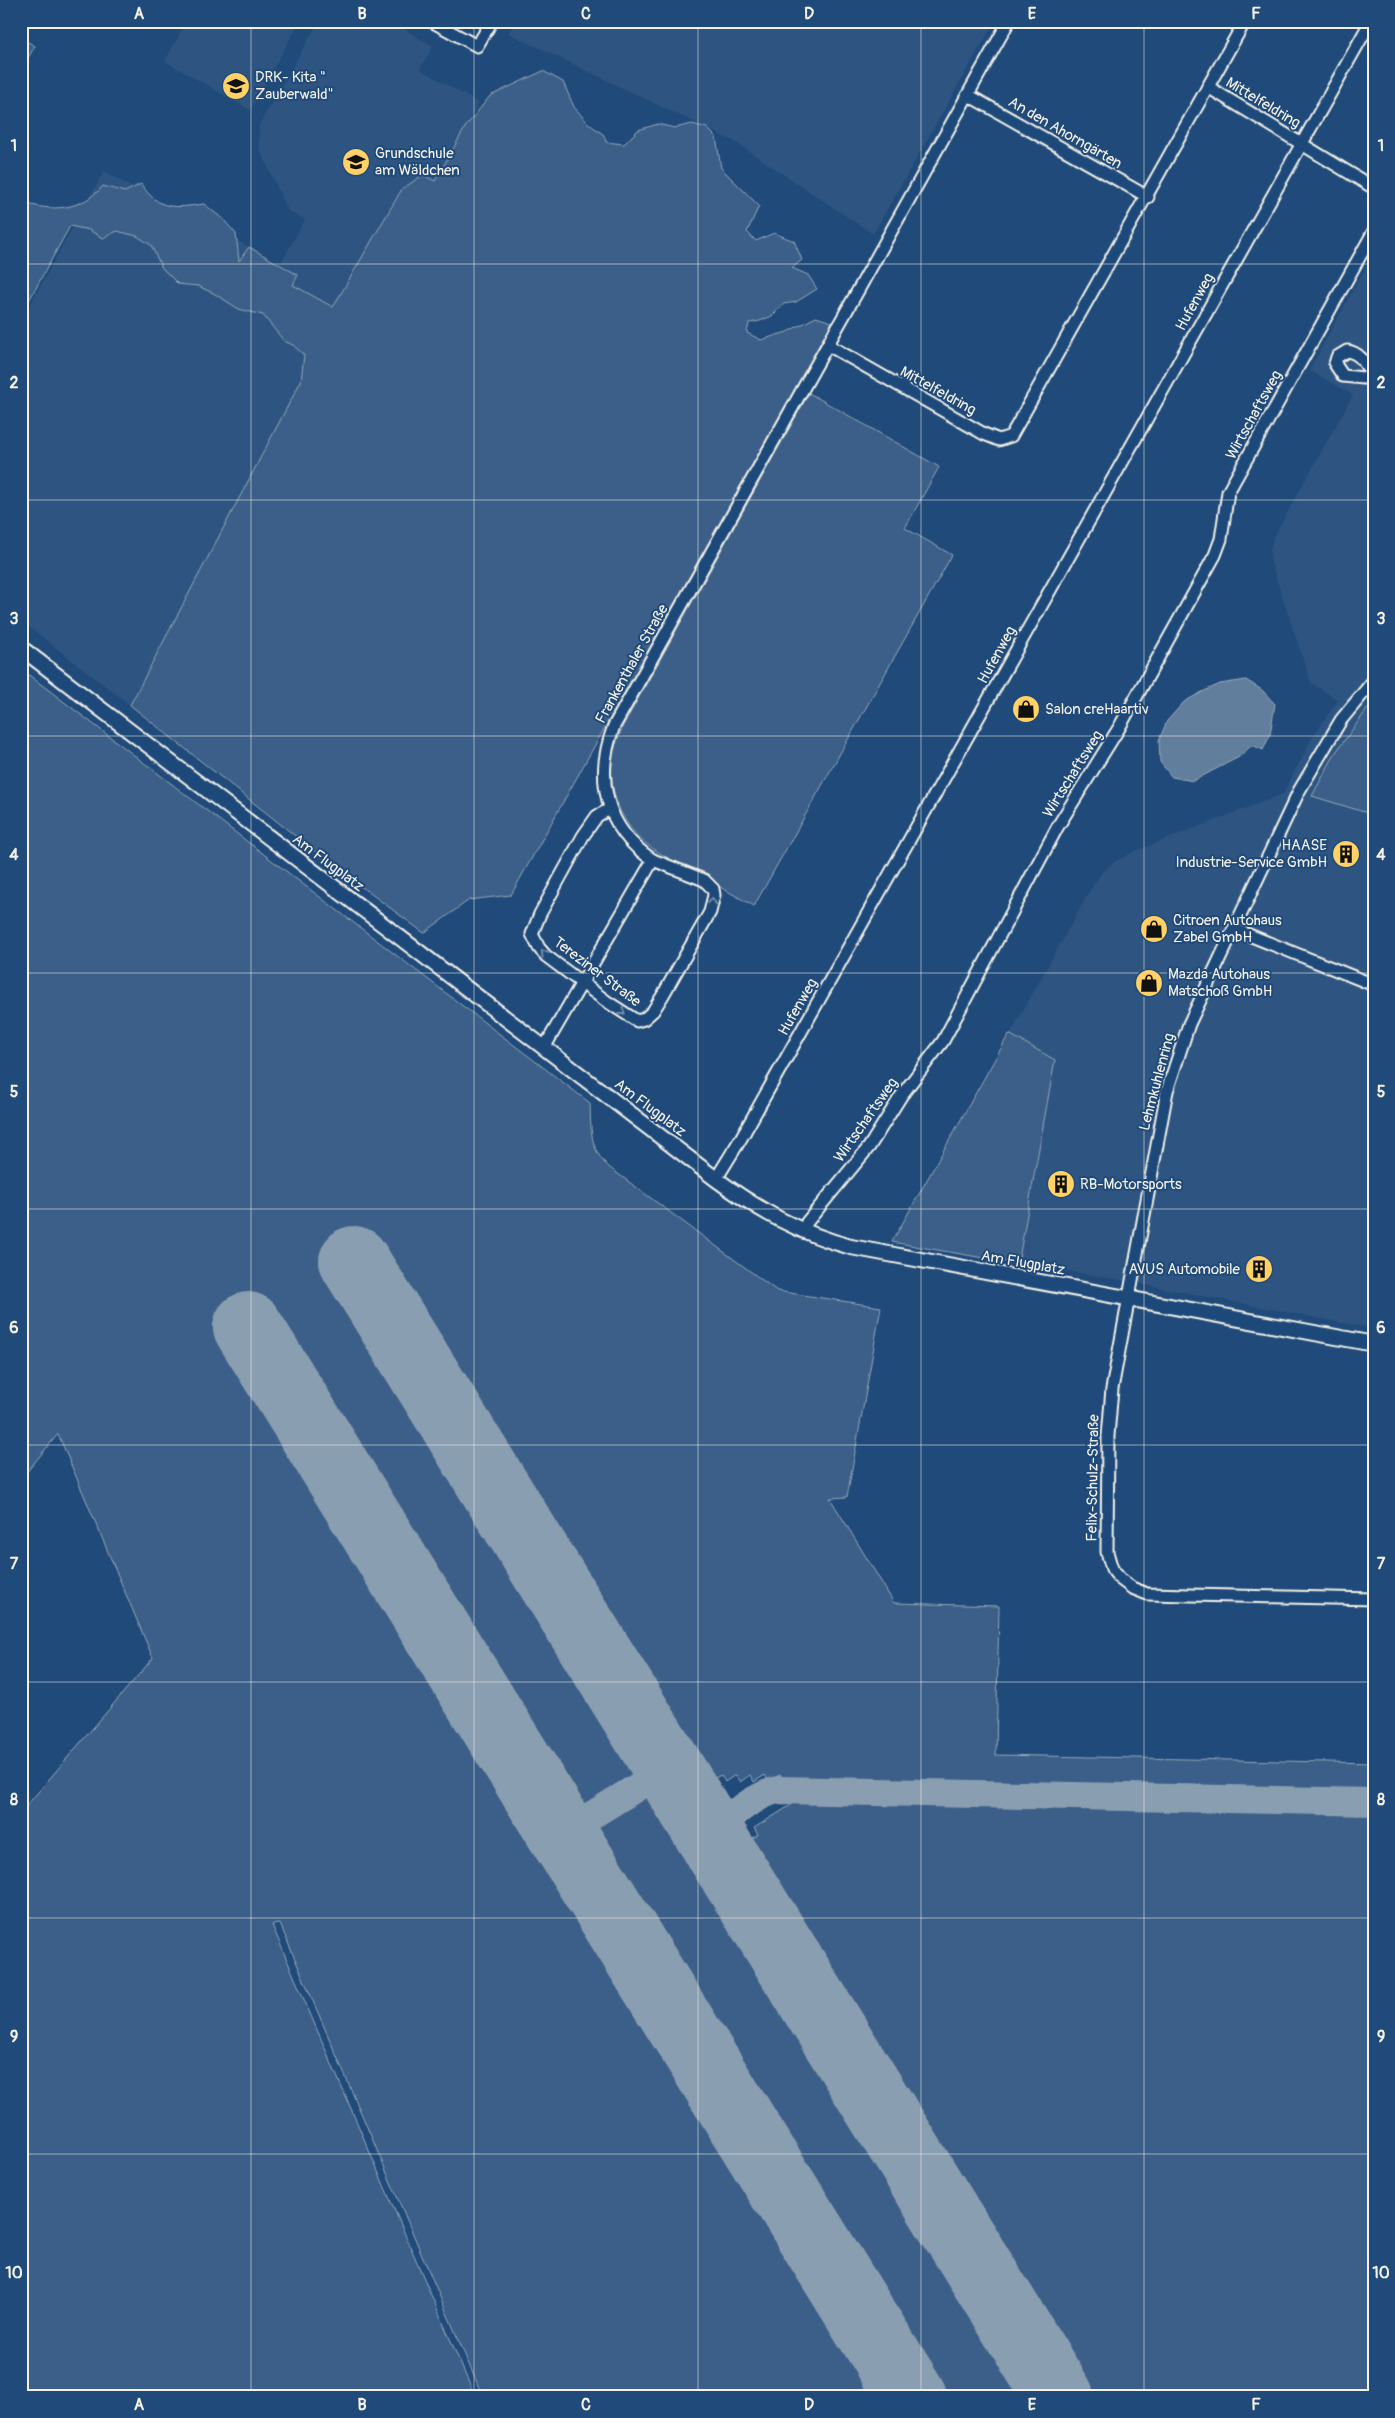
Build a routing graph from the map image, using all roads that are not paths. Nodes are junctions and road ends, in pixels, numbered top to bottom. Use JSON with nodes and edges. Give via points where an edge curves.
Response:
{"nodes":[{"id":1,"x":431,"y":21,"type":"edge"},
{"id":2,"x":492,"y":21,"type":"edge"},
{"id":3,"x":1009,"y":21,"type":"edge"},
{"id":4,"x":1245,"y":21,"type":"edge"},
{"id":5,"x":1371,"y":21,"type":"edge"},
{"id":6,"x":1208,"y":87,"type":"junction"},
{"id":7,"x":968,"y":95,"type":"junction"},
{"id":8,"x":1302,"y":144,"type":"junction"},
{"id":9,"x":1374,"y":188,"type":"edge"},
{"id":10,"x":1148,"y":197,"type":"junction"},
{"id":11,"x":1374,"y":231,"type":"edge"},
{"id":12,"x":828,"y":346,"type":"junction"},
{"id":13,"x":21,"y":648,"type":"edge"},
{"id":14,"x":1374,"y":680,"type":"edge"},
{"id":15,"x":610,"y":809,"type":"junction"},
{"id":16,"x":653,"y":860,"type":"junction"},
{"id":17,"x":1234,"y":929,"type":"junction"},
{"id":18,"x":582,"y":983,"type":"junction"},
{"id":19,"x":1374,"y":985,"type":"edge"},
{"id":20,"x":544,"y":1048,"type":"junction"},
{"id":21,"x":716,"y":1179,"type":"junction"},
{"id":22,"x":802,"y":1232,"type":"junction"},
{"id":23,"x":1128,"y":1299,"type":"junction"},
{"id":24,"x":1374,"y":1344,"type":"edge"},
{"id":25,"x":1374,"y":1599,"type":"edge"}],
"edges":[{"from":1,"to":2,"type":"street","via":[[477,46]]},
{"from":3,"to":7,"type":"street"},
{"from":4,"to":6,"type":"street","name":"Mittelfeldring"},
{"from":5,"to":8,"type":"street","name":"Hufenweg"},
{"from":6,"to":8,"type":"street","name":"Mittelfeldring"},
{"from":6,"to":10,"type":"street","name":"Mittelfeldring"},
{"from":7,"to":10,"type":"street","name":"An den Ahorngärten"},
{"from":7,"to":12,"type":"street"},
{"from":8,"to":9,"type":"street"},
{"from":8,"to":21,"type":"street","name":"Hufenweg"},
{"from":10,"to":12,"type":"street","name":"Mittelfeldring","via":[[1011,436],[1005,440],[984,434]]},
{"from":11,"to":22,"type":"street","name":"Wirtschaftsweg","via":[[1228,492],[1215,556],[1119,728],[1054,833],[956,1019],[869,1147]]},
{"from":12,"to":15,"type":"street","name":"Frankenthaler Straße","via":[[614,726],[604,763],[604,784]]},
{"from":13,"to":20,"type":"street","name":"Am Flugplatz"},
{"from":14,"to":17,"type":"street","name":"Lehmkuhlenring","via":[[1341,720],[1311,769]]},
{"from":15,"to":16,"type":"street","name":"Frankenthaler Straße","via":[[627,838]]},
{"from":18,"to":15,"type":"street","name":"Tereziner Straße","one_way":true,"via":[[546,956],[532,934],[583,836],[597,816]]},
{"from":16,"to":18,"type":"street"},
{"from":18,"to":16,"type":"street","name":"Tereziner Straße","one_way":true,"via":[[637,1021],[653,1011],[663,995],[710,912],[714,895],[704,880]]},
{"from":17,"to":19,"type":"street"},
{"from":17,"to":23,"type":"street","name":"Lehmkuhlenring","via":[[1189,1024],[1174,1064]]},
{"from":18,"to":20,"type":"street"},
{"from":20,"to":21,"type":"street","name":"Am Flugplatz"},
{"from":21,"to":22,"type":"street","name":"Am Flugplatz","via":[[755,1207]]},
{"from":22,"to":23,"type":"street","name":"Am Flugplatz","via":[[850,1247]]},
{"from":23,"to":24,"type":"street","name":"Am Flugplatz"},
{"from":23,"to":25,"type":"street","name":"Felix-Schulz-Straße","via":[[1112,1389],[1108,1436],[1106,1545],[1116,1574],[1132,1588],[1155,1594]]}]}
